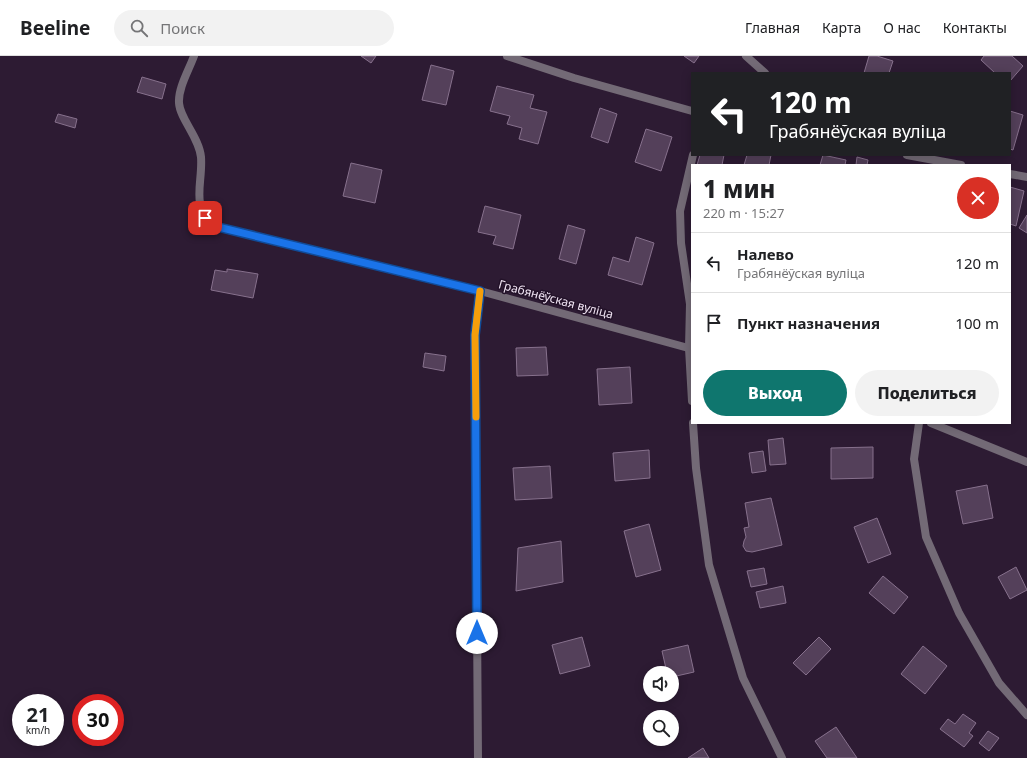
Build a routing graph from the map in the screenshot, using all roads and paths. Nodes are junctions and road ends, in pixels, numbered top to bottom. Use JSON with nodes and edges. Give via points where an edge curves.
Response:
{"nodes":[{"id":1,"x":194,"y":56,"type":"edge"},
{"id":2,"x":506,"y":56,"type":"edge"},
{"id":3,"x":746,"y":56,"type":"edge"},
{"id":4,"x":764,"y":72,"type":"edge"},
{"id":5,"x":691,"y":111,"type":"edge"},
{"id":6,"x":693,"y":156,"type":"edge"},
{"id":7,"x":912,"y":156,"type":"edge"},
{"id":8,"x":956,"y":164,"type":"edge"},
{"id":9,"x":1011,"y":174,"type":"edge"},
{"id":10,"x":1027,"y":177,"type":"edge"},
{"id":11,"x":480,"y":291,"type":"junction"},
{"id":12,"x":690,"y":349,"type":"edge"},
{"id":13,"x":691,"y":375,"type":"edge"},
{"id":14,"x":693,"y":424,"type":"edge"},
{"id":15,"x":919,"y":424,"type":"edge"},
{"id":16,"x":933,"y":424,"type":"edge"},
{"id":17,"x":1027,"y":462,"type":"edge"},
{"id":18,"x":1027,"y":715,"type":"edge"},
{"id":19,"x":478,"y":758,"type":"edge"},
{"id":20,"x":782,"y":758,"type":"edge"}],
"edges":[{"from":1,"to":11,"type":"street","name":"Грабянёўская вуліца","via":[[180,92],[179,103],[198,143],[201,157],[200,207],[205,218],[214,226]]},
{"from":2,"to":5,"type":"street"},
{"from":3,"to":4,"type":"street"},
{"from":6,"to":12,"type":"street","via":[[680,211],[681,243],[690,304]]},
{"from":7,"to":8,"type":"street"},
{"from":9,"to":10,"type":"street"},
{"from":11,"to":12,"type":"street","name":"Грабянёўская вуліца"},
{"from":11,"to":19,"type":"street","via":[[475,335]]},
{"from":12,"to":13,"type":"street"},
{"from":14,"to":20,"type":"street","via":[[696,468],[710,565],[743,678]]},
{"from":15,"to":18,"type":"street","via":[[914,459],[926,537],[959,613],[999,683]]},
{"from":16,"to":17,"type":"street"}]}
